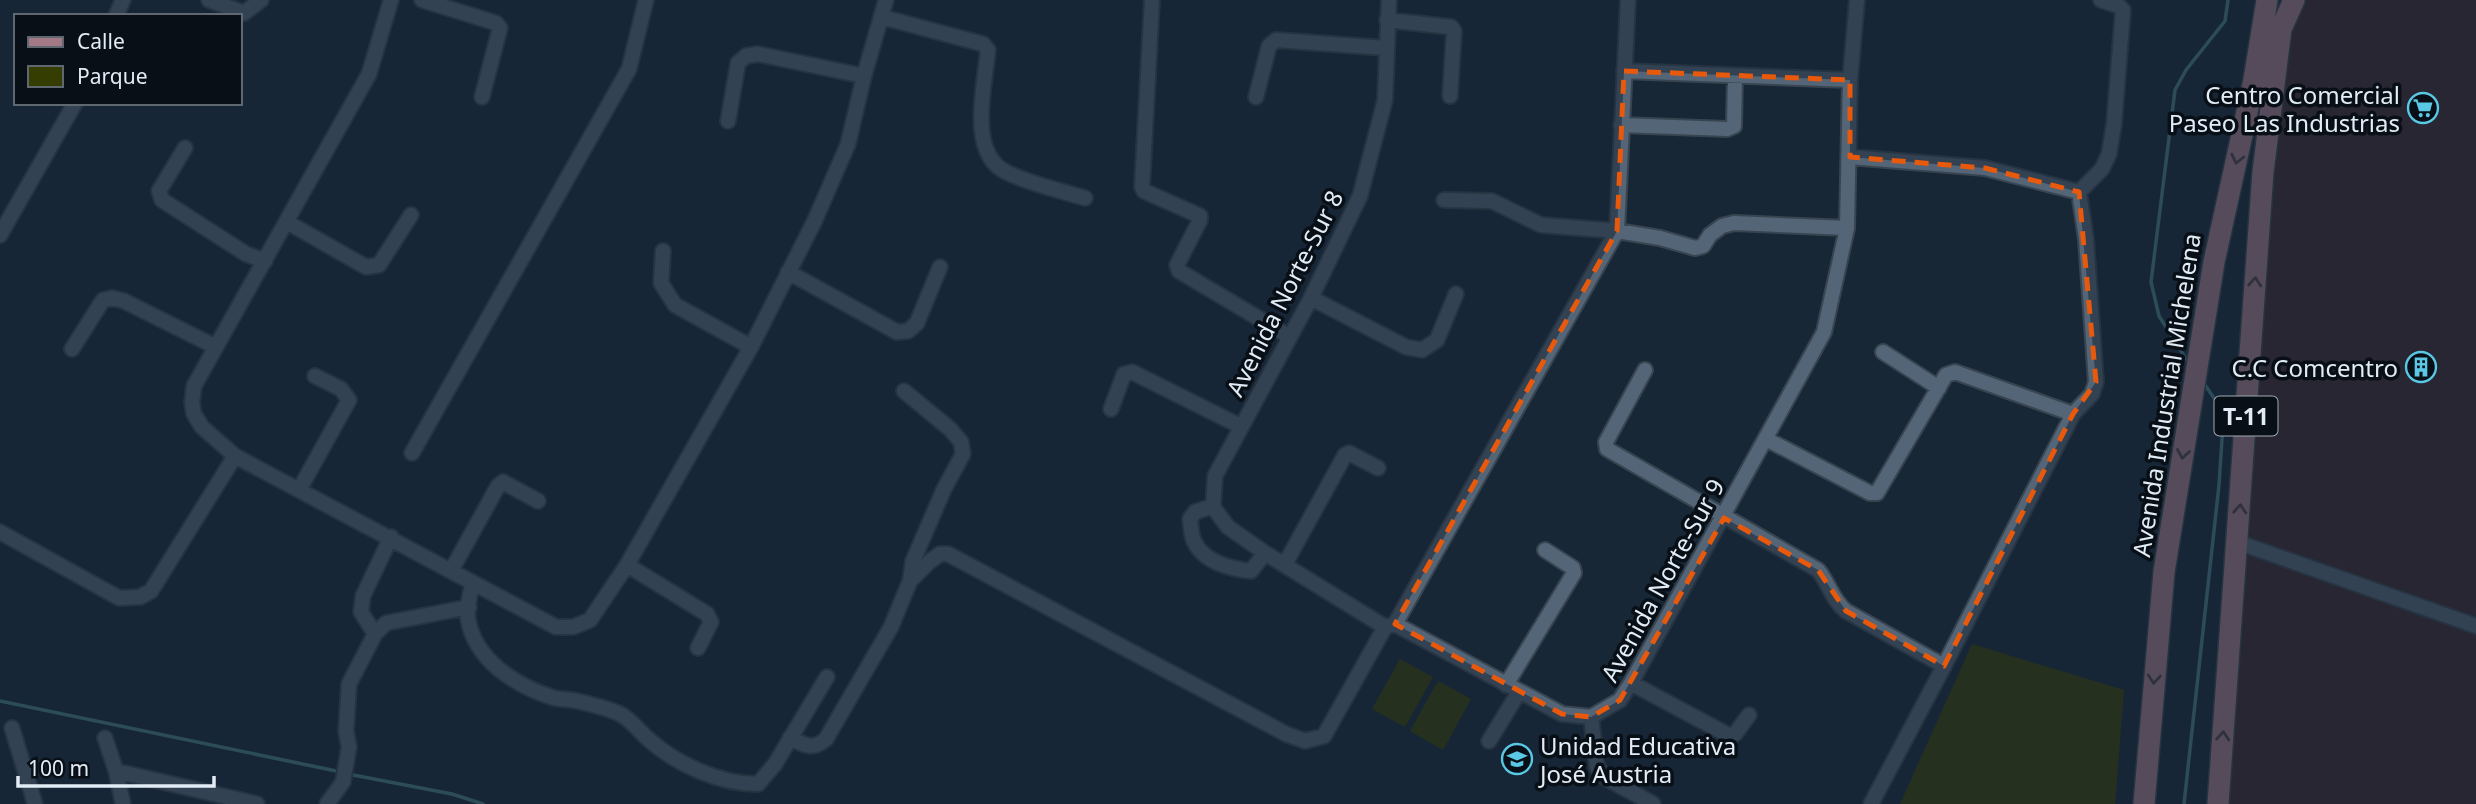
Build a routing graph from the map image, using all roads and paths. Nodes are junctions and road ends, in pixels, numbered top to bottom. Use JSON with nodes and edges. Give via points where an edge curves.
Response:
{"nodes":[{"id":1,"x":209,"y":0,"type":"edge"},
{"id":2,"x":261,"y":0,"type":"edge"},
{"id":3,"x":391,"y":0,"type":"edge"},
{"id":4,"x":422,"y":0,"type":"edge"},
{"id":5,"x":646,"y":0,"type":"edge"},
{"id":6,"x":886,"y":0,"type":"edge"},
{"id":7,"x":1152,"y":0,"type":"edge"},
{"id":8,"x":1389,"y":0,"type":"edge"},
{"id":9,"x":1628,"y":0,"type":"edge"},
{"id":10,"x":1857,"y":0,"type":"edge"},
{"id":11,"x":2101,"y":0,"type":"edge"},
{"id":12,"x":2283,"y":0,"type":"edge"},
{"id":13,"x":2294,"y":0,"type":"edge"},
{"id":14,"x":2267,"y":12,"type":"edge"},
{"id":15,"x":882,"y":17,"type":"junction"},
{"id":16,"x":1387,"y":20,"type":"junction"},
{"id":17,"x":1386,"y":48,"type":"junction"},
{"id":18,"x":1624,"y":71,"type":"junction"},
{"id":19,"x":864,"y":76,"type":"junction"},
{"id":20,"x":1734,"y":77,"type":"junction"},
{"id":21,"x":1850,"y":80,"type":"junction"},
{"id":22,"x":1450,"y":96,"type":"dead end"},
{"id":23,"x":482,"y":97,"type":"dead end"},
{"id":24,"x":1256,"y":97,"type":"dead end"},
{"id":25,"x":74,"y":105,"type":"edge"},
{"id":26,"x":728,"y":121,"type":"dead end"},
{"id":27,"x":1621,"y":125,"type":"junction"},
{"id":28,"x":185,"y":148,"type":"dead end"},
{"id":29,"x":1850,"y":157,"type":"junction"},
{"id":30,"x":2079,"y":192,"type":"junction"},
{"id":31,"x":1084,"y":198,"type":"dead end"},
{"id":32,"x":1444,"y":200,"type":"dead end"},
{"id":33,"x":411,"y":215,"type":"dead end"},
{"id":34,"x":286,"y":222,"type":"junction"},
{"id":35,"x":1847,"y":228,"type":"junction"},
{"id":36,"x":1617,"y":231,"type":"junction"},
{"id":37,"x":0,"y":235,"type":"edge"},
{"id":38,"x":663,"y":251,"type":"dead end"},
{"id":39,"x":265,"y":261,"type":"junction"},
{"id":40,"x":940,"y":268,"type":"dead end"},
{"id":41,"x":788,"y":272,"type":"junction"},
{"id":42,"x":1456,"y":294,"type":"dead end"},
{"id":43,"x":1311,"y":298,"type":"junction"},
{"id":44,"x":1290,"y":337,"type":"junction"},
{"id":45,"x":216,"y":347,"type":"junction"},
{"id":46,"x":751,"y":347,"type":"junction"},
{"id":47,"x":72,"y":349,"type":"dead end"},
{"id":48,"x":1883,"y":352,"type":"dead end"},
{"id":49,"x":1645,"y":370,"type":"dead end"},
{"id":50,"x":315,"y":376,"type":"dead end"},
{"id":51,"x":1938,"y":388,"type":"junction"},
{"id":52,"x":904,"y":391,"type":"dead end"},
{"id":53,"x":1111,"y":409,"type":"dead end"},
{"id":54,"x":2073,"y":414,"type":"junction"},
{"id":55,"x":1240,"y":426,"type":"junction"},
{"id":56,"x":1766,"y":439,"type":"junction"},
{"id":57,"x":412,"y":453,"type":"dead end"},
{"id":58,"x":235,"y":456,"type":"junction"},
{"id":59,"x":1378,"y":468,"type":"dead end"},
{"id":60,"x":299,"y":490,"type":"junction"},
{"id":61,"x":538,"y":501,"type":"dead end"},
{"id":62,"x":1213,"y":506,"type":"junction"},
{"id":63,"x":1724,"y":518,"type":"junction"},
{"id":64,"x":0,"y":532,"type":"edge"},
{"id":65,"x":391,"y":537,"type":"junction"},
{"id":66,"x":2238,"y":542,"type":"junction"},
{"id":67,"x":1545,"y":550,"type":"dead end"},
{"id":68,"x":1265,"y":553,"type":"junction"},
{"id":69,"x":1285,"y":564,"type":"junction"},
{"id":70,"x":627,"y":565,"type":"junction"},
{"id":71,"x":451,"y":571,"type":"junction"},
{"id":72,"x":910,"y":581,"type":"junction"},
{"id":73,"x":472,"y":582,"type":"junction"},
{"id":74,"x":469,"y":607,"type":"junction"},
{"id":75,"x":1390,"y":625,"type":"junction"},
{"id":76,"x":2476,"y":626,"type":"edge"},
{"id":77,"x":375,"y":635,"type":"junction"},
{"id":78,"x":698,"y":648,"type":"dead end"},
{"id":79,"x":1944,"y":666,"type":"junction"},
{"id":80,"x":827,"y":677,"type":"dead end"},
{"id":81,"x":1631,"y":683,"type":"junction"},
{"id":82,"x":1512,"y":688,"type":"junction"},
{"id":83,"x":1749,"y":715,"type":"dead end"},
{"id":84,"x":1591,"y":717,"type":"junction"},
{"id":85,"x":12,"y":728,"type":"dead end"},
{"id":86,"x":106,"y":738,"type":"dead end"},
{"id":87,"x":790,"y":738,"type":"junction"},
{"id":88,"x":1489,"y":741,"type":"dead end"},
{"id":89,"x":116,"y":771,"type":"junction"},
{"id":90,"x":35,"y":804,"type":"edge"},
{"id":91,"x":123,"y":804,"type":"edge"},
{"id":92,"x":257,"y":804,"type":"edge"},
{"id":93,"x":327,"y":804,"type":"edge"},
{"id":94,"x":1653,"y":804,"type":"edge"},
{"id":95,"x":1871,"y":804,"type":"edge"},
{"id":96,"x":2144,"y":804,"type":"edge"},
{"id":97,"x":2218,"y":804,"type":"edge"}],
"edges":[{"from":1,"to":2,"type":"street","via":[[244,13]]},
{"from":3,"to":34,"type":"street","via":[[369,74]]},
{"from":4,"to":23,"type":"street","via":[[500,28]]},
{"from":5,"to":57,"type":"street","via":[[629,69]]},
{"from":6,"to":15,"type":"street"},
{"from":7,"to":44,"type":"street","via":[[1142,187],[1200,216],[1177,265],[1179,271]]},
{"from":8,"to":16,"type":"street","name":"Avenida Norte-Sur 8"},
{"from":9,"to":18,"type":"street"},
{"from":10,"to":21,"type":"street","name":"Avenida Norte-Sur 9"},
{"from":11,"to":30,"type":"street","via":[[2123,10],[2115,124],[2102,169]]},
{"from":12,"to":14,"type":"main road","number":"T-11"},
{"from":13,"to":14,"type":"main road","name":"Avenida Industrial Michelena","number":"T-11"},
{"from":66,"to":14,"type":"main road","name":"Avenida Industrial Michelena","number":"T-11","one_way":true,"via":[[2263,172]]},
{"from":14,"to":96,"type":"main road","name":"Avenida Industrial Michelena","number":"T-11","one_way":true,"via":[[2214,262],[2164,572]]},
{"from":15,"to":19,"type":"street"},
{"from":15,"to":31,"type":"street","via":[[983,44],[988,50],[980,128],[986,152],[1003,172]]},
{"from":16,"to":17,"type":"street","name":"Avenida Norte-Sur 8"},
{"from":16,"to":22,"type":"street","via":[[1451,27]]},
{"from":17,"to":24,"type":"street","via":[[1276,40],[1269,46]]},
{"from":17,"to":43,"type":"street","name":"Avenida Norte-Sur 8","via":[[1385,100],[1360,196]]},
{"from":18,"to":20,"type":"street"},
{"from":18,"to":27,"type":"street"},
{"from":19,"to":26,"type":"street","via":[[758,54],[746,56],[738,63]]},
{"from":19,"to":41,"type":"street","via":[[848,144]]},
{"from":20,"to":21,"type":"street"},
{"from":20,"to":27,"type":"street","via":[[1734,126],[1727,129]]},
{"from":21,"to":29,"type":"street","name":"Avenida Norte-Sur 9"},
{"from":25,"to":37,"type":"street"},
{"from":27,"to":36,"type":"street"},
{"from":28,"to":39,"type":"street","via":[[159,191],[162,200],[246,254]]},
{"from":29,"to":30,"type":"street","via":[[1985,168]]},
{"from":29,"to":35,"type":"street","name":"Avenida Norte-Sur 9"},
{"from":30,"to":54,"type":"street","via":[[2096,382],[2092,394]]},
{"from":32,"to":36,"type":"street","via":[[1499,204],[1541,225]]},
{"from":33,"to":34,"type":"street","via":[[379,265],[366,267]]},
{"from":34,"to":39,"type":"street"},
{"from":35,"to":36,"type":"street","via":[[1734,223],[1722,226],[1703,246],[1695,248]]},
{"from":35,"to":56,"type":"street","name":"Avenida Norte-Sur 9","via":[[1824,332]]},
{"from":36,"to":75,"type":"street"},
{"from":38,"to":46,"type":"street","via":[[662,283],[675,305]]},
{"from":39,"to":45,"type":"street"},
{"from":40,"to":41,"type":"street","via":[[917,323],[908,331],[897,332]]},
{"from":41,"to":46,"type":"street"},
{"from":42,"to":43,"type":"street","via":[[1437,340],[1422,350]]},
{"from":43,"to":44,"type":"street","name":"Avenida Norte-Sur 8"},
{"from":44,"to":55,"type":"street","name":"Avenida Norte-Sur 8"},
{"from":45,"to":47,"type":"street","via":[[113,298],[103,300]]},
{"from":45,"to":58,"type":"street","via":[[194,386],[192,403],[202,427]]},
{"from":46,"to":70,"type":"street"},
{"from":48,"to":51,"type":"street"},
{"from":49,"to":63,"type":"street","via":[[1606,449]]},
{"from":50,"to":60,"type":"street","via":[[341,389],[349,400]]},
{"from":51,"to":54,"type":"street","via":[[1946,375],[1955,372]]},
{"from":51,"to":56,"type":"street","via":[[1877,493]]},
{"from":52,"to":72,"type":"street","via":[[950,429],[961,442],[963,454],[913,561]]},
{"from":53,"to":55,"type":"street","via":[[1124,374],[1132,372]]},
{"from":54,"to":79,"type":"street"},
{"from":55,"to":62,"type":"street","name":"Avenida Norte-Sur 8","via":[[1215,476]]},
{"from":56,"to":63,"type":"street","name":"Avenida Norte-Sur 9"},
{"from":58,"to":60,"type":"street"},
{"from":58,"to":64,"type":"street","via":[[150,591],[140,597],[119,598]]},
{"from":59,"to":69,"type":"street","via":[[1345,454]]},
{"from":60,"to":65,"type":"street"},
{"from":61,"to":71,"type":"street","via":[[503,482],[498,486]]},
{"from":62,"to":68,"type":"street","via":[[1228,527]]},
{"from":62,"to":68,"type":"street","via":[[1195,512],[1190,519],[1194,542],[1206,556],[1230,569],[1251,571]]},
{"from":63,"to":79,"type":"street","via":[[1818,570],[1846,611]]},
{"from":63,"to":81,"type":"street","name":"Avenida Norte-Sur 9"},
{"from":65,"to":71,"type":"street"},
{"from":65,"to":77,"type":"street","via":[[363,596],[361,612]]},
{"from":66,"to":76,"type":"street"},
{"from":97,"to":66,"type":"main road","name":"Avenida Industrial Michelena","number":"T-11","one_way":true},
{"from":67,"to":82,"type":"street","via":[[1574,573]]},
{"from":68,"to":69,"type":"street"},
{"from":69,"to":75,"type":"street"},
{"from":70,"to":73,"type":"street","via":[[590,620],[573,627],[556,626]]},
{"from":70,"to":78,"type":"street","via":[[707,614],[711,622]]},
{"from":71,"to":73,"type":"street"},
{"from":72,"to":75,"type":"street","via":[[940,554],[948,554],[1305,741],[1324,736]]},
{"from":72,"to":87,"type":"street","via":[[891,627],[826,739],[806,747]]},
{"from":73,"to":74,"type":"street"},
{"from":74,"to":77,"type":"street","via":[[386,622]]},
{"from":74,"to":87,"type":"street","via":[[468,619],[477,641],[489,661],[508,677],[552,698],[618,713],[634,722],[659,748],[695,768],[740,784],[758,784]]},
{"from":75,"to":82,"type":"street"},
{"from":77,"to":93,"type":"street","via":[[349,684],[349,747],[343,782]]},
{"from":79,"to":95,"type":"street"},
{"from":80,"to":87,"type":"street"},
{"from":81,"to":83,"type":"street","via":[[1730,736]]},
{"from":81,"to":84,"type":"street","name":"Avenida Norte-Sur 9","via":[[1620,700]]},
{"from":82,"to":84,"type":"street","via":[[1562,714]]},
{"from":82,"to":88,"type":"street"},
{"from":84,"to":94,"type":"street","via":[[1597,767],[1606,778]]},
{"from":85,"to":90,"type":"street"},
{"from":86,"to":89,"type":"street"},
{"from":89,"to":91,"type":"street"},
{"from":89,"to":92,"type":"street"}]}
